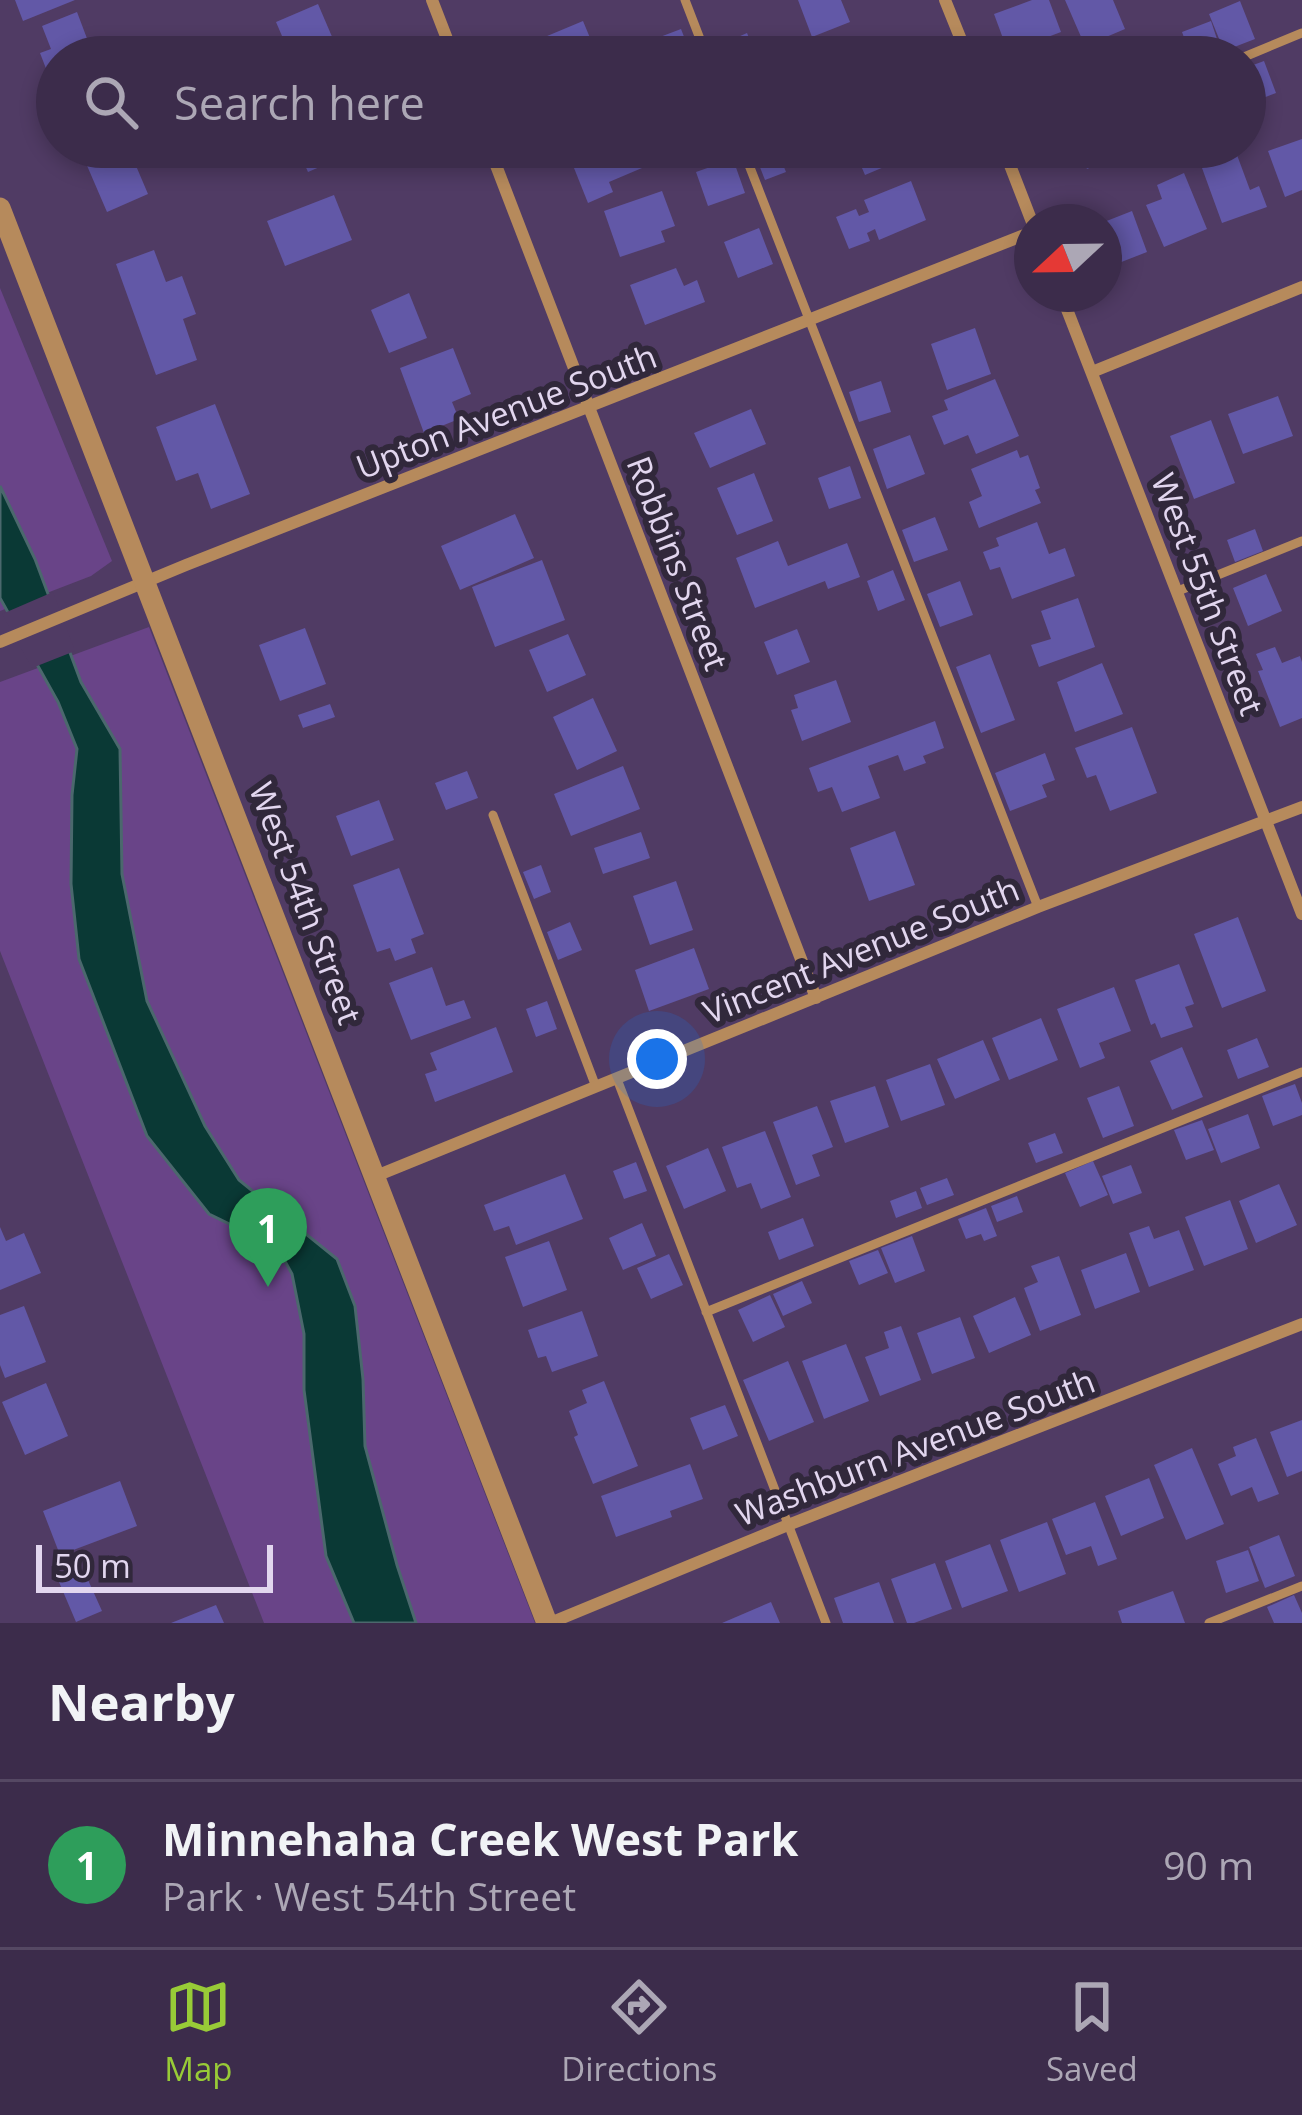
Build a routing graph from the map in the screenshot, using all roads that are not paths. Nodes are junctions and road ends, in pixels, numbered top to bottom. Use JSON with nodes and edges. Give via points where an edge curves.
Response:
{"nodes":[{"id":1,"x":432,"y":0,"type":"edge"},
{"id":2,"x":685,"y":0,"type":"edge"},
{"id":3,"x":946,"y":0,"type":"edge"},
{"id":4,"x":1302,"y":33,"type":"edge"},
{"id":5,"x":446,"y":36,"type":"edge"},
{"id":6,"x":699,"y":36,"type":"edge"},
{"id":7,"x":960,"y":36,"type":"edge"},
{"id":8,"x":1266,"y":48,"type":"edge"},
{"id":9,"x":497,"y":168,"type":"edge"},
{"id":10,"x":750,"y":168,"type":"edge"},
{"id":11,"x":1011,"y":168,"type":"edge"},
{"id":12,"x":1025,"y":204,"type":"edge"},
{"id":13,"x":0,"y":208,"type":"edge"},
{"id":14,"x":1014,"y":239,"type":"edge"},
{"id":15,"x":1302,"y":287,"type":"edge"},
{"id":16,"x":1068,"y":312,"type":"edge"},
{"id":17,"x":809,"y":321,"type":"junction"},
{"id":18,"x":1092,"y":372,"type":"junction"},
{"id":19,"x":590,"y":407,"type":"junction"},
{"id":20,"x":1302,"y":542,"type":"edge"},
{"id":21,"x":147,"y":582,"type":"junction"},
{"id":22,"x":1178,"y":591,"type":"junction"},
{"id":23,"x":0,"y":642,"type":"edge"},
{"id":24,"x":1302,"y":807,"type":"edge"},
{"id":25,"x":493,"y":815,"type":"dead end"},
{"id":26,"x":1267,"y":821,"type":"junction"},
{"id":27,"x":1038,"y":907,"type":"junction"},
{"id":28,"x":1302,"y":914,"type":"edge"},
{"id":29,"x":816,"y":998,"type":"junction"},
{"id":30,"x":1302,"y":1072,"type":"edge"},
{"id":31,"x":616,"y":1078,"type":"junction"},
{"id":32,"x":596,"y":1087,"type":"junction"},
{"id":33,"x":376,"y":1176,"type":"junction"},
{"id":34,"x":706,"y":1312,"type":"junction"},
{"id":35,"x":1302,"y":1324,"type":"edge"},
{"id":36,"x":788,"y":1525,"type":"junction"},
{"id":37,"x":1302,"y":1586,"type":"edge"},
{"id":38,"x":549,"y":1623,"type":"edge"},
{"id":39,"x":826,"y":1623,"type":"edge"},
{"id":40,"x":1209,"y":1623,"type":"edge"}],
"edges":[{"from":1,"to":5,"type":"street"},
{"from":2,"to":6,"type":"lane"},
{"from":3,"to":7,"type":"street"},
{"from":4,"to":8,"type":"lane"},
{"from":9,"to":19,"type":"street","name":"Robbins Street"},
{"from":10,"to":17,"type":"lane"},
{"from":11,"to":12,"type":"street"},
{"from":13,"to":21,"type":"street","name":"West 54th Street"},
{"from":14,"to":17,"type":"street","name":"Upton Avenue South"},
{"from":15,"to":18,"type":"street"},
{"from":16,"to":18,"type":"street","name":"West 55th Street"},
{"from":17,"to":19,"type":"street","name":"Upton Avenue South"},
{"from":17,"to":27,"type":"lane"},
{"from":18,"to":22,"type":"street","name":"West 55th Street"},
{"from":19,"to":21,"type":"street","name":"Upton Avenue South"},
{"from":19,"to":29,"type":"street","name":"Robbins Street"},
{"from":20,"to":22,"type":"lane"},
{"from":21,"to":23,"type":"street","name":"Upton Avenue South"},
{"from":21,"to":33,"type":"street","name":"West 54th Street"},
{"from":22,"to":26,"type":"street","name":"West 55th Street"},
{"from":24,"to":26,"type":"street","name":"Vincent Avenue South"},
{"from":25,"to":32,"type":"lane"},
{"from":26,"to":27,"type":"street","name":"Vincent Avenue South"},
{"from":26,"to":28,"type":"street","name":"West 55th Street"},
{"from":27,"to":29,"type":"street","name":"Vincent Avenue South"},
{"from":29,"to":31,"type":"street","name":"Vincent Avenue South"},
{"from":30,"to":34,"type":"lane"},
{"from":31,"to":32,"type":"street","name":"Vincent Avenue South"},
{"from":31,"to":34,"type":"lane"},
{"from":32,"to":33,"type":"street","name":"Vincent Avenue South"},
{"from":33,"to":38,"type":"street","name":"West 54th Street"},
{"from":34,"to":36,"type":"lane"},
{"from":35,"to":36,"type":"street","name":"Washburn Avenue South"},
{"from":36,"to":38,"type":"street","name":"Washburn Avenue South"},
{"from":36,"to":39,"type":"lane"},
{"from":37,"to":40,"type":"lane"}]}
